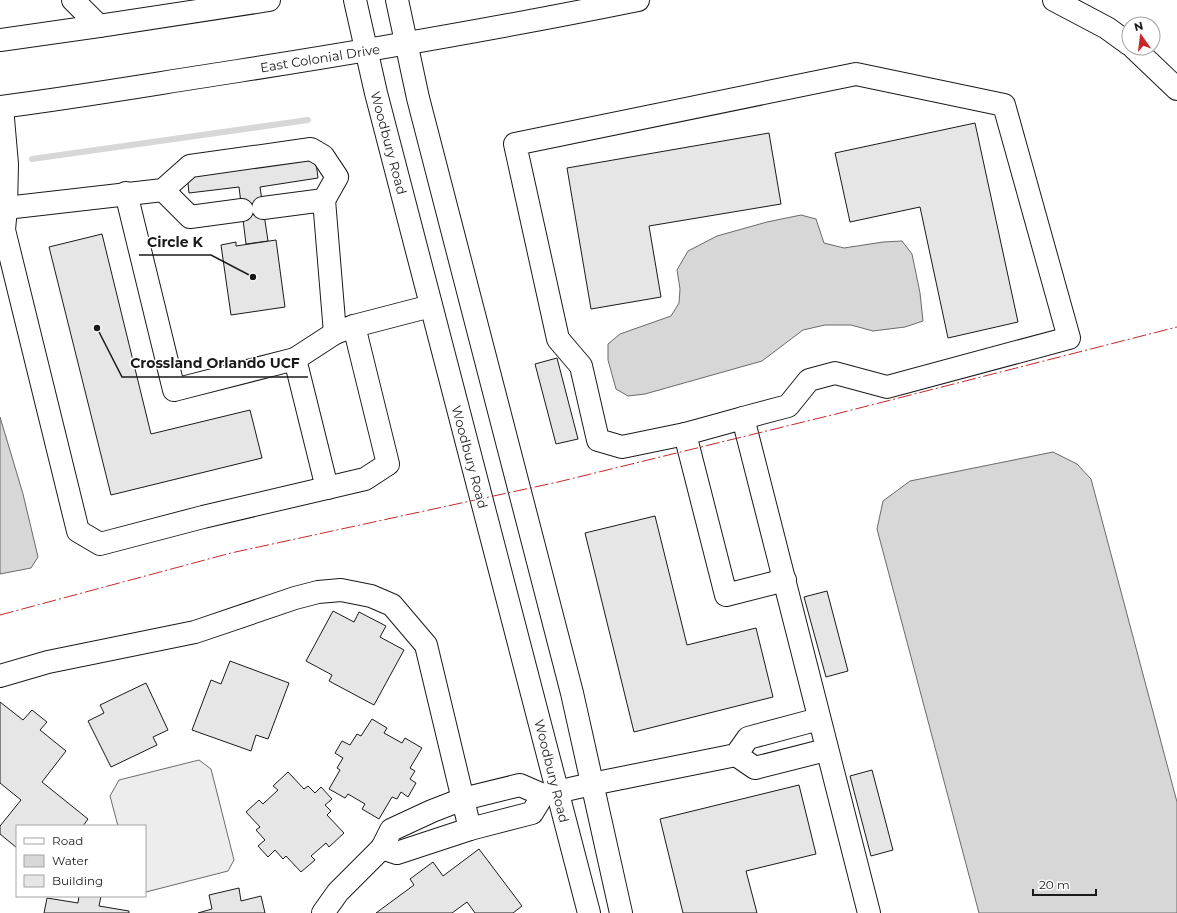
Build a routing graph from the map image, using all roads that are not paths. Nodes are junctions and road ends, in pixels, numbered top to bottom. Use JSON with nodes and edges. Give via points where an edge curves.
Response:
{"nodes":[{"id":1,"x":73,"y":0,"type":"edge"},
{"id":2,"x":269,"y":0,"type":"edge"},
{"id":3,"x":355,"y":0,"type":"edge"},
{"id":4,"x":396,"y":0,"type":"edge"},
{"id":5,"x":638,"y":0,"type":"edge"},
{"id":6,"x":1054,"y":0,"type":"edge"},
{"id":7,"x":99,"y":26,"type":"junction"},
{"id":8,"x":1121,"y":38,"type":"edge"},
{"id":9,"x":0,"y":40,"type":"edge"},
{"id":10,"x":406,"y":44,"type":"junction"},
{"id":11,"x":365,"y":51,"type":"junction"},
{"id":12,"x":1142,"y":56,"type":"edge"},
{"id":13,"x":1177,"y":89,"type":"edge"},
{"id":14,"x":1,"y":107,"type":"edge"},
{"id":15,"x":163,"y":190,"type":"junction"},
{"id":16,"x":126,"y":193,"type":"junction"},
{"id":17,"x":324,"y":200,"type":"junction"},
{"id":18,"x":3,"y":208,"type":"edge"},
{"id":19,"x":431,"y":306,"type":"junction"},
{"id":20,"x":344,"y":329,"type":"junction"},
{"id":21,"x":295,"y":359,"type":"junction"},
{"id":22,"x":743,"y":418,"type":"junction"},
{"id":23,"x":685,"y":434,"type":"junction"},
{"id":24,"x":327,"y":488,"type":"junction"},
{"id":25,"x":785,"y":580,"type":"junction"},
{"id":26,"x":0,"y":676,"type":"edge"},
{"id":27,"x":819,"y":719,"type":"junction"},
{"id":28,"x":826,"y":750,"type":"junction"},
{"id":29,"x":736,"y":755,"type":"junction"},
{"id":30,"x":592,"y":784,"type":"junction"},
{"id":31,"x":550,"y":793,"type":"junction"},
{"id":32,"x":463,"y":799,"type":"junction"},
{"id":33,"x":470,"y":829,"type":"junction"},
{"id":34,"x":382,"y":848,"type":"junction"},
{"id":35,"x":323,"y":913,"type":"edge"},
{"id":36,"x":589,"y":913,"type":"edge"},
{"id":37,"x":621,"y":913,"type":"edge"},
{"id":38,"x":869,"y":913,"type":"edge"}],
"edges":[{"from":1,"to":7,"type":"main road"},
{"from":2,"to":7,"type":"main road"},
{"from":3,"to":11,"type":"main road","name":"Woodbury Road"},
{"from":4,"to":10,"type":"main road"},
{"from":5,"to":10,"type":"main road","name":"East Colonial Drive"},
{"from":6,"to":8,"type":"main road"},
{"from":7,"to":9,"type":"main road"},
{"from":10,"to":11,"type":"main road","name":"East Colonial Drive"},
{"from":10,"to":30,"type":"main road","via":[[572,693]]},
{"from":11,"to":14,"type":"main road","name":"East Colonial Drive"},
{"from":11,"to":19,"type":"main road","name":"Woodbury Road"},
{"from":12,"to":13,"type":"main road"},
{"from":14,"to":18,"type":"main road","via":[[7,164]]},
{"from":15,"to":16,"type":"main road"},
{"from":15,"to":17,"type":"main road","via":[[190,216]]},
{"from":15,"to":17,"type":"main road","via":[[190,166],[311,149],[323,156],[337,177]]},
{"from":16,"to":18,"type":"main road"},
{"from":16,"to":21,"type":"main road","via":[[174,390]]},
{"from":17,"to":20,"type":"main road"},
{"from":18,"to":24,"type":"main road","via":[[4,230],[78,531],[100,544]]},
{"from":19,"to":20,"type":"main road"},
{"from":19,"to":31,"type":"main road","name":"Woodbury Road"},
{"from":20,"to":21,"type":"main road"},
{"from":20,"to":24,"type":"main road","via":[[388,464],[366,479]]},
{"from":21,"to":24,"type":"main road"},
{"from":22,"to":23,"type":"main road"},
{"from":22,"to":23,"type":"main road","via":[[788,406],[809,380],[835,373],[887,387],[1069,338],[1004,105],[856,74],[515,144],[558,339],[580,366],[598,440],[622,447]]},
{"from":22,"to":25,"type":"main road"},
{"from":23,"to":25,"type":"main road","via":[[726,595]]},
{"from":25,"to":27,"type":"main road"},
{"from":26,"to":32,"type":"main road","via":[[48,662],[195,632],[318,592],[341,590],[371,596],[392,605],[426,645]]},
{"from":27,"to":28,"type":"main road"},
{"from":27,"to":29,"type":"main road","via":[[748,738]]},
{"from":28,"to":29,"type":"main road","via":[[755,768]]},
{"from":28,"to":38,"type":"main road"},
{"from":29,"to":30,"type":"main road"},
{"from":30,"to":31,"type":"main road"},
{"from":30,"to":37,"type":"main road"},
{"from":31,"to":32,"type":"main road","via":[[520,785]]},
{"from":31,"to":33,"type":"main road","via":[[532,813]]},
{"from":31,"to":36,"type":"main road","name":"Woodbury Road"},
{"from":32,"to":33,"type":"main road"},
{"from":32,"to":34,"type":"main road","via":[[391,830]]},
{"from":33,"to":34,"type":"main road","via":[[397,853]]},
{"from":34,"to":35,"type":"main road","via":[[338,892]]}]}
